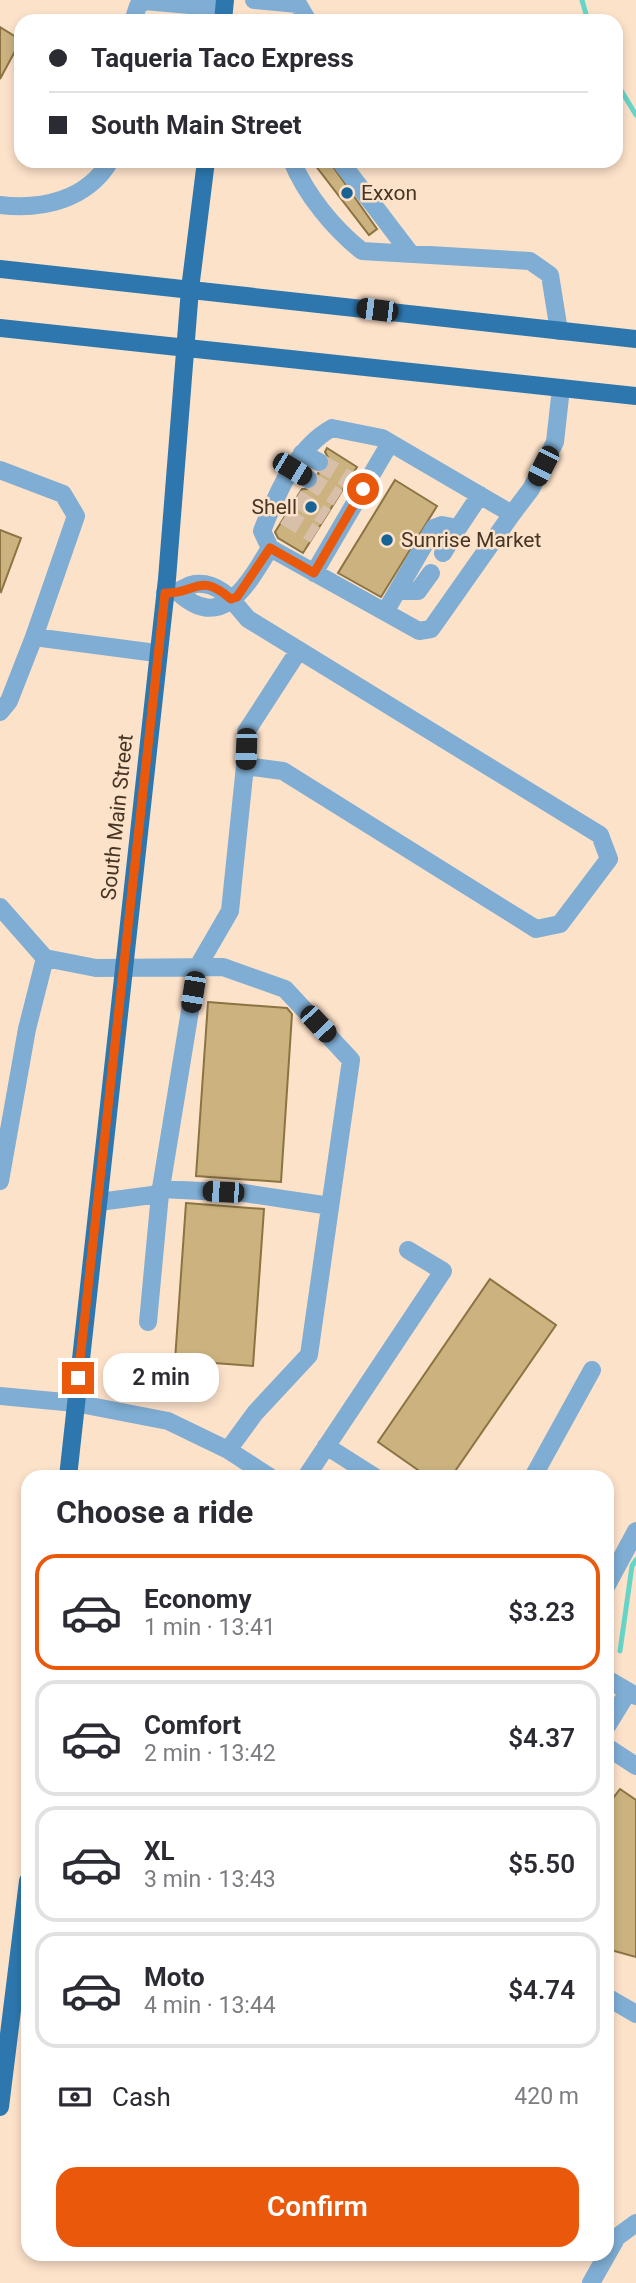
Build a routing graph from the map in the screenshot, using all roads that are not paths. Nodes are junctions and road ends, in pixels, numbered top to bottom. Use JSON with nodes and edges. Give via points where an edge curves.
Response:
{"nodes":[{"id":1,"x":254,"y":0,"type":"edge"},
{"id":2,"x":224,"y":10,"type":"edge"},
{"id":3,"x":135,"y":14,"type":"edge"},
{"id":4,"x":304,"y":14,"type":"edge"},
{"id":5,"x":103,"y":168,"type":"edge"},
{"id":6,"x":205,"y":168,"type":"edge"},
{"id":7,"x":295,"y":168,"type":"edge"},
{"id":8,"x":345,"y":168,"type":"edge"},
{"id":9,"x":0,"y":205,"type":"edge"},
{"id":10,"x":410,"y":253,"type":"junction"},
{"id":11,"x":0,"y":269,"type":"edge"},
{"id":12,"x":190,"y":289,"type":"junction"},
{"id":13,"x":0,"y":328,"type":"edge"},
{"id":14,"x":559,"y":331,"type":"junction"},
{"id":15,"x":636,"y":339,"type":"edge"},
{"id":16,"x":185,"y":347,"type":"junction"},
{"id":17,"x":561,"y":388,"type":"junction"},
{"id":18,"x":636,"y":396,"type":"edge"},
{"id":19,"x":390,"y":443,"type":"junction"},
{"id":20,"x":302,"y":453,"type":"junction"},
{"id":21,"x":318,"y":462,"type":"tunnel mouth"},
{"id":22,"x":292,"y":469,"type":"junction"},
{"id":23,"x":0,"y":470,"type":"edge"},
{"id":24,"x":308,"y":479,"type":"tunnel mouth"},
{"id":25,"x":480,"y":495,"type":"junction"},
{"id":26,"x":512,"y":514,"type":"junction"},
{"id":27,"x":458,"y":528,"type":"junction"},
{"id":28,"x":270,"y":548,"type":"junction"},
{"id":29,"x":443,"y":553,"type":"dead end"},
{"id":30,"x":314,"y":573,"type":"junction"},
{"id":31,"x":431,"y":573,"type":"dead end"},
{"id":32,"x":397,"y":591,"type":"junction"},
{"id":33,"x":172,"y":593,"type":"junction"},
{"id":34,"x":231,"y":599,"type":"junction"},
{"id":35,"x":384,"y":612,"type":"junction"},
{"id":36,"x":34,"y":637,"type":"junction"},
{"id":37,"x":299,"y":650,"type":"junction"},
{"id":38,"x":156,"y":653,"type":"junction"},
{"id":39,"x":0,"y":712,"type":"edge"},
{"id":40,"x":245,"y":766,"type":"junction"},
{"id":41,"x":0,"y":907,"type":"edge"},
{"id":42,"x":45,"y":958,"type":"junction"},
{"id":43,"x":124,"y":968,"type":"junction"},
{"id":44,"x":197,"y":968,"type":"junction"},
{"id":45,"x":0,"y":1181,"type":"edge"},
{"id":46,"x":160,"y":1192,"type":"junction"},
{"id":47,"x":99,"y":1202,"type":"junction"},
{"id":48,"x":330,"y":1206,"type":"junction"},
{"id":49,"x":408,"y":1250,"type":"dead end"},
{"id":50,"x":148,"y":1322,"type":"dead end"},
{"id":51,"x":592,"y":1370,"type":"dead end"},
{"id":52,"x":0,"y":1396,"type":"edge"},
{"id":53,"x":75,"y":1404,"type":"junction"},
{"id":54,"x":326,"y":1446,"type":"junction"},
{"id":55,"x":228,"y":1450,"type":"junction"},
{"id":56,"x":69,"y":1470,"type":"edge"},
{"id":57,"x":259,"y":1470,"type":"edge"},
{"id":58,"x":311,"y":1470,"type":"edge"},
{"id":59,"x":364,"y":1470,"type":"edge"},
{"id":60,"x":537,"y":1470,"type":"edge"},
{"id":61,"x":636,"y":1531,"type":"edge"},
{"id":62,"x":614,"y":1572,"type":"edge"},
{"id":63,"x":614,"y":1683,"type":"edge"},
{"id":64,"x":632,"y":1694,"type":"edge"},
{"id":65,"x":614,"y":1717,"type":"edge"},
{"id":66,"x":614,"y":1752,"type":"edge"},
{"id":67,"x":636,"y":1766,"type":"edge"},
{"id":68,"x":21,"y":1938,"type":"edge"},
{"id":69,"x":614,"y":2001,"type":"edge"},
{"id":70,"x":636,"y":2014,"type":"edge"},
{"id":71,"x":0,"y":2107,"type":"edge"},
{"id":72,"x":636,"y":2223,"type":"edge"},
{"id":73,"x":614,"y":2242,"type":"edge"},
{"id":74,"x":603,"y":2261,"type":"edge"},
{"id":75,"x":591,"y":2283,"type":"edge"}],
"edges":[{"from":1,"to":4,"type":"street","via":[[298,4]]},
{"from":2,"to":3,"type":"street","via":[[145,1]]},
{"from":5,"to":9,"type":"street","via":[[73,197],[30,206]]},
{"from":6,"to":12,"type":"main road","name":"South Main Street"},
{"from":7,"to":10,"type":"street","via":[[343,236],[362,251]]},
{"from":8,"to":10,"type":"street"},
{"from":10,"to":14,"type":"street","via":[[530,261],[550,275]]},
{"from":11,"to":12,"type":"main road"},
{"from":12,"to":14,"type":"main road"},
{"from":12,"to":16,"type":"main road","name":"South Main Street"},
{"from":13,"to":16,"type":"main road"},
{"from":14,"to":15,"type":"main road"},
{"from":16,"to":17,"type":"main road"},
{"from":16,"to":33,"type":"main road","name":"South Main Street"},
{"from":17,"to":18,"type":"main road"},
{"from":17,"to":26,"type":"street","via":[[555,442]]},
{"from":19,"to":20,"type":"street","via":[[332,428]]},
{"from":19,"to":25,"type":"street"},
{"from":19,"to":30,"type":"street","via":[[356,485],[322,540]]},
{"from":20,"to":21,"type":"street"},
{"from":20,"to":22,"type":"street"},
{"from":22,"to":24,"type":"street"},
{"from":22,"to":28,"type":"street","via":[[289,494],[262,531]]},
{"from":23,"to":36,"type":"street","via":[[63,494],[76,516]]},
{"from":25,"to":26,"type":"street"},
{"from":25,"to":27,"type":"street"},
{"from":26,"to":35,"type":"street","via":[[431,629],[419,631]]},
{"from":27,"to":29,"type":"street"},
{"from":27,"to":32,"type":"street","via":[[434,528]]},
{"from":28,"to":30,"type":"street"},
{"from":28,"to":34,"type":"street","via":[[242,594]]},
{"from":30,"to":35,"type":"street"},
{"from":31,"to":32,"type":"street","via":[[418,591]]},
{"from":32,"to":35,"type":"street"},
{"from":33,"to":34,"type":"street","via":[[194,584],[216,586]]},
{"from":33,"to":38,"type":"main road","name":"South Main Street"},
{"from":34,"to":37,"type":"street","via":[[248,619]]},
{"from":36,"to":38,"type":"street"},
{"from":36,"to":39,"type":"street","via":[[9,701]]},
{"from":37,"to":40,"type":"street","via":[[246,732]]},
{"from":37,"to":40,"type":"street","via":[[600,835],[609,859],[560,924],[536,929],[283,771]]},
{"from":38,"to":43,"type":"main road","name":"South Main Street"},
{"from":40,"to":44,"type":"street","via":[[230,911]]},
{"from":41,"to":42,"type":"street"},
{"from":42,"to":43,"type":"street","via":[[96,968]]},
{"from":42,"to":45,"type":"street","via":[[27,1029]]},
{"from":43,"to":44,"type":"street"},
{"from":43,"to":47,"type":"main road","name":"South Main Street"},
{"from":44,"to":46,"type":"street"},
{"from":44,"to":48,"type":"street","via":[[223,967],[285,989],[351,1060]]},
{"from":46,"to":47,"type":"street"},
{"from":46,"to":48,"type":"street","via":[[244,1193]]},
{"from":46,"to":50,"type":"street"},
{"from":47,"to":53,"type":"main road","name":"South Main Street"},
{"from":48,"to":55,"type":"street","via":[[309,1355]]},
{"from":49,"to":54,"type":"street","via":[[443,1271]]},
{"from":51,"to":60,"type":"street"},
{"from":52,"to":53,"type":"street"},
{"from":53,"to":55,"type":"street","via":[[168,1421]]},
{"from":53,"to":56,"type":"main road","name":"South Main Street"},
{"from":54,"to":58,"type":"street"},
{"from":54,"to":59,"type":"street"},
{"from":55,"to":57,"type":"street"},
{"from":61,"to":62,"type":"street"},
{"from":63,"to":64,"type":"street"},
{"from":64,"to":65,"type":"street"},
{"from":66,"to":67,"type":"street"},
{"from":68,"to":71,"type":"main road"},
{"from":69,"to":70,"type":"street"},
{"from":72,"to":73,"type":"street"},
{"from":74,"to":75,"type":"street"}]}
